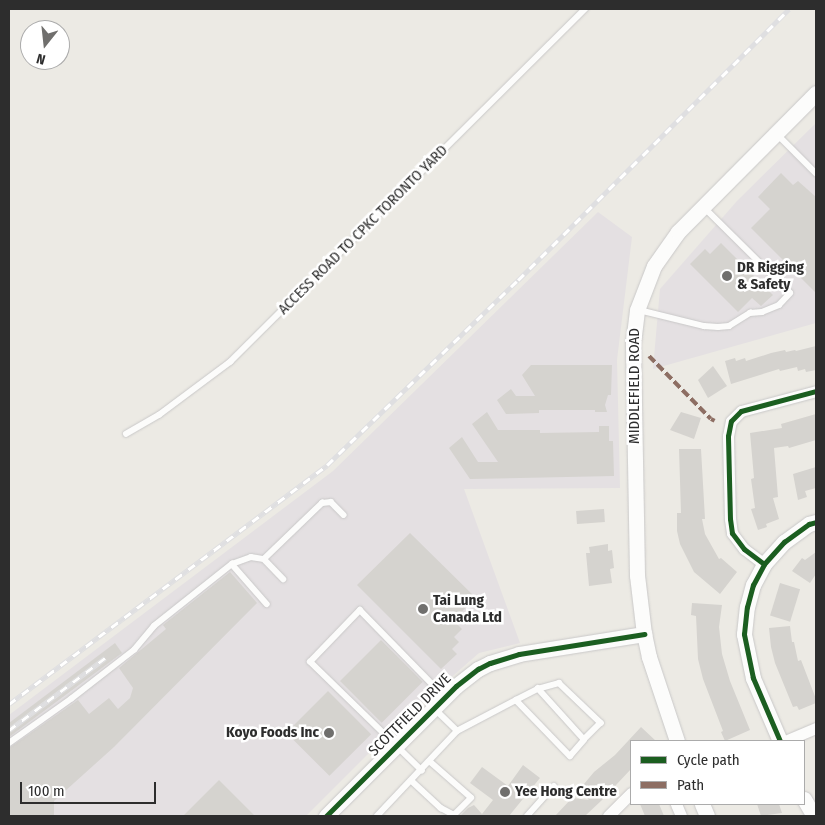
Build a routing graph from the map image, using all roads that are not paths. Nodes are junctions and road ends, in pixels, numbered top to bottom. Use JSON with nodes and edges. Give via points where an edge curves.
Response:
{"nodes":[{"id":1,"x":585,"y":9,"type":"edge"},
{"id":2,"x":816,"y":93,"type":"edge"},
{"id":3,"x":776,"y":133,"type":"junction"},
{"id":4,"x":816,"y":172,"type":"edge"},
{"id":5,"x":703,"y":207,"type":"junction"},
{"id":6,"x":637,"y":310,"type":"junction"},
{"id":7,"x":816,"y":391,"type":"edge"},
{"id":8,"x":126,"y":434,"type":"dead end"},
{"id":9,"x":344,"y":515,"type":"dead end"},
{"id":10,"x":816,"y":522,"type":"edge"},
{"id":11,"x":264,"y":559,"type":"junction"},
{"id":12,"x":232,"y":564,"type":"junction"},
{"id":13,"x":764,"y":564,"type":"junction"},
{"id":14,"x":283,"y":579,"type":"dead end"},
{"id":15,"x":267,"y":604,"type":"dead end"},
{"id":16,"x":644,"y":634,"type":"junction"},
{"id":17,"x":538,"y":689,"type":"junction"},
{"id":18,"x":445,"y":697,"type":"junction"},
{"id":19,"x":516,"y":700,"type":"junction"},
{"id":20,"x":434,"y":709,"type":"junction"},
{"id":21,"x":816,"y":728,"type":"edge"},
{"id":22,"x":457,"y":731,"type":"junction"},
{"id":23,"x":584,"y":740,"type":"junction"},
{"id":24,"x":677,"y":740,"type":"edge"},
{"id":25,"x":780,"y":740,"type":"edge"},
{"id":26,"x":787,"y":740,"type":"edge"},
{"id":27,"x":9,"y":743,"type":"edge"},
{"id":28,"x":397,"y":745,"type":"junction"},
{"id":29,"x":430,"y":762,"type":"junction"},
{"id":30,"x":422,"y":771,"type":"junction"},
{"id":31,"x":412,"y":781,"type":"junction"},
{"id":32,"x":554,"y":786,"type":"dead end"},
{"id":33,"x":630,"y":794,"type":"edge"},
{"id":34,"x":805,"y":801,"type":"edge"},
{"id":35,"x":326,"y":816,"type":"edge"},
{"id":36,"x":377,"y":816,"type":"edge"},
{"id":37,"x":527,"y":816,"type":"edge"},
{"id":38,"x":608,"y":816,"type":"edge"},
{"id":39,"x":814,"y":816,"type":"edge"}],
"edges":[{"from":1,"to":8,"type":"lane","name":"ACCESS ROAD TO CPKC TORONTO YARD","via":[[230,362],[159,416]]},
{"from":2,"to":3,"type":"main road","name":"MIDDLEFIELD ROAD"},
{"from":3,"to":4,"type":"lane"},
{"from":3,"to":5,"type":"main road","name":"MIDDLEFIELD ROAD"},
{"from":5,"to":6,"type":"main road","name":"MIDDLEFIELD ROAD","via":[[678,232],[654,266]]},
{"from":5,"to":6,"type":"lane","via":[[790,292],[779,305],[750,313],[729,326],[704,326]]},
{"from":6,"to":16,"type":"main road","name":"MIDDLEFIELD ROAD","via":[[633,343],[637,575]]},
{"from":7,"to":13,"type":"street","via":[[741,411],[729,427],[732,533],[744,550]]},
{"from":9,"to":11,"type":"lane","via":[[331,502],[322,503]]},
{"from":10,"to":13,"type":"main road","via":[[784,542]]},
{"from":11,"to":12,"type":"lane","via":[[250,557]]},
{"from":11,"to":14,"type":"lane"},
{"from":12,"to":15,"type":"lane"},
{"from":12,"to":27,"type":"lane","via":[[154,626],[134,650]]},
{"from":13,"to":25,"type":"main road","via":[[753,585],[744,634],[753,678]]},
{"from":16,"to":18,"type":"main road","name":"SCOTTFIELD DRIVE","via":[[504,658],[478,669]]},
{"from":16,"to":24,"type":"main road","name":"MIDDLEFIELD ROAD","via":[[655,679]]},
{"from":17,"to":19,"type":"lane"},
{"from":17,"to":23,"type":"lane"},
{"from":17,"to":23,"type":"lane","via":[[559,683],[601,723]]},
{"from":18,"to":20,"type":"main road","name":"SCOTTFIELD DRIVE"},
{"from":18,"to":28,"type":"lane","via":[[360,610],[310,662]]},
{"from":19,"to":22,"type":"lane"},
{"from":19,"to":23,"type":"lane","via":[[570,756]]},
{"from":20,"to":22,"type":"lane"},
{"from":20,"to":28,"type":"main road","name":"SCOTTFIELD DRIVE"},
{"from":21,"to":26,"type":"street"},
{"from":22,"to":29,"type":"lane"},
{"from":28,"to":30,"type":"lane"},
{"from":28,"to":35,"type":"main road","name":"SCOTTFIELD DRIVE"},
{"from":29,"to":30,"type":"lane"},
{"from":29,"to":31,"type":"lane","via":[[471,798],[454,815],[441,808]]},
{"from":30,"to":31,"type":"lane"},
{"from":31,"to":36,"type":"lane"},
{"from":32,"to":37,"type":"lane"},
{"from":33,"to":38,"type":"street"},
{"from":34,"to":39,"type":"main road"}]}
